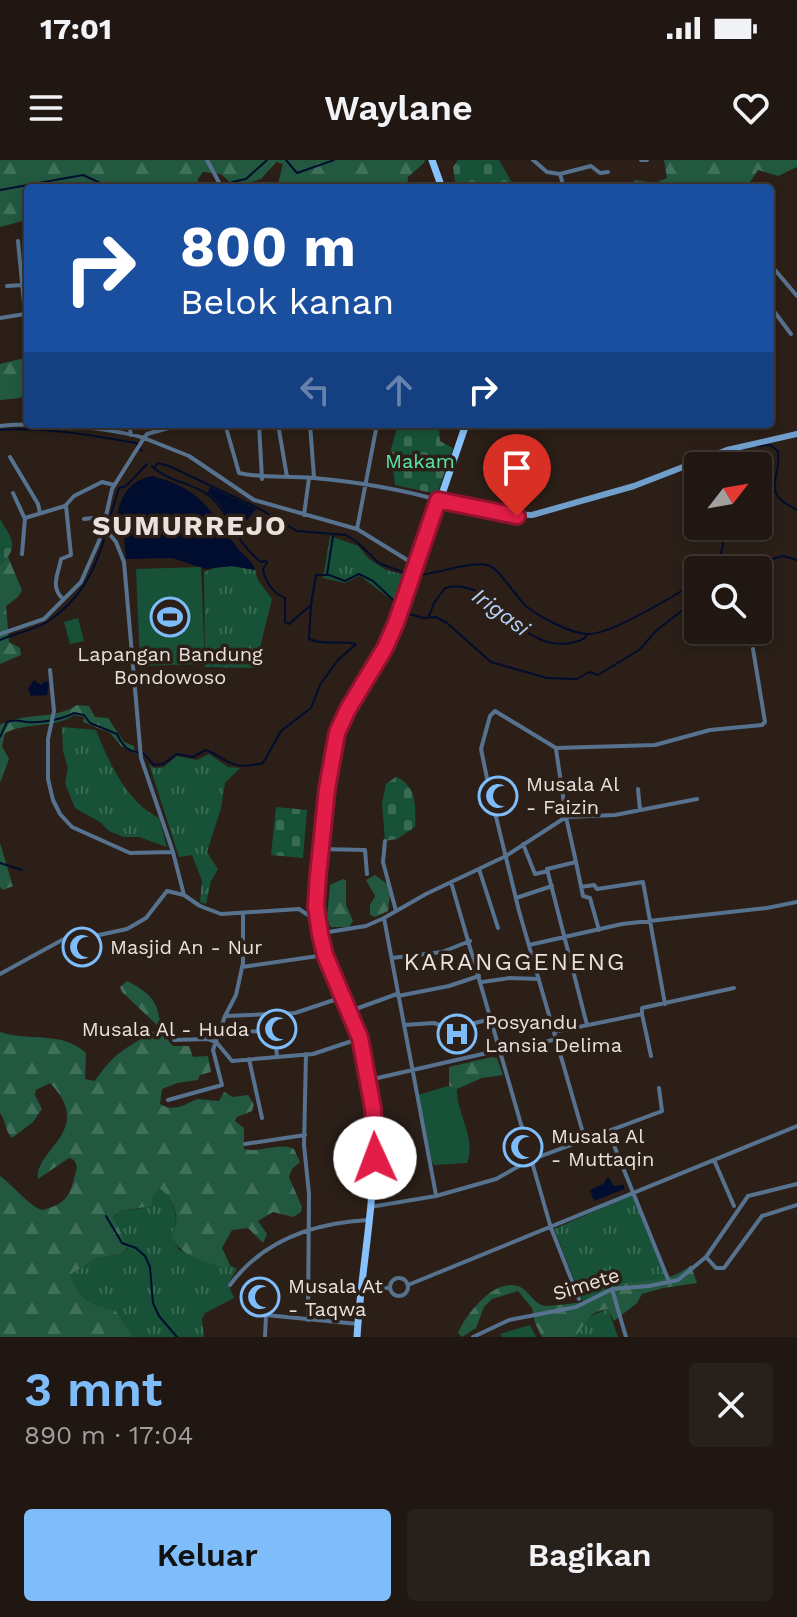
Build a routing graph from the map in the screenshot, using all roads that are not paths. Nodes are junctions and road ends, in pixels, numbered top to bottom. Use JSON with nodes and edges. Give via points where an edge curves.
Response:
{"nodes":[{"id":1,"x":207,"y":160,"type":"edge"},
{"id":2,"x":432,"y":160,"type":"edge"},
{"id":3,"x":533,"y":160,"type":"edge"},
{"id":4,"x":641,"y":160,"type":"edge"},
{"id":5,"x":647,"y":160,"type":"edge"},
{"id":6,"x":608,"y":172,"type":"dead end"},
{"id":7,"x":560,"y":174,"type":"junction"},
{"id":8,"x":220,"y":184,"type":"edge"},
{"id":9,"x":441,"y":184,"type":"edge"},
{"id":10,"x":563,"y":184,"type":"edge"},
{"id":11,"x":18,"y":241,"type":"dead end"},
{"id":12,"x":774,"y":271,"type":"edge"},
{"id":13,"x":22,"y":285,"type":"junction"},
{"id":14,"x":7,"y":286,"type":"dead end"},
{"id":15,"x":797,"y":296,"type":"edge"},
{"id":16,"x":24,"y":297,"type":"edge"},
{"id":17,"x":774,"y":311,"type":"edge"},
{"id":18,"x":24,"y":314,"type":"edge"},
{"id":19,"x":0,"y":318,"type":"edge"},
{"id":20,"x":791,"y":334,"type":"dead end"},
{"id":21,"x":24,"y":425,"type":"edge"},
{"id":22,"x":0,"y":426,"type":"edge"},
{"id":23,"x":58,"y":428,"type":"edge"},
{"id":24,"x":130,"y":428,"type":"edge"},
{"id":25,"x":169,"y":428,"type":"edge"},
{"id":26,"x":226,"y":428,"type":"edge"},
{"id":27,"x":259,"y":428,"type":"edge"},
{"id":28,"x":279,"y":428,"type":"edge"},
{"id":29,"x":310,"y":428,"type":"edge"},
{"id":30,"x":376,"y":428,"type":"edge"},
{"id":31,"x":465,"y":428,"type":"edge"},
{"id":32,"x":797,"y":434,"type":"edge"},
{"id":33,"x":131,"y":435,"type":"junction"},
{"id":34,"x":141,"y":438,"type":"junction"},
{"id":35,"x":10,"y":457,"type":"dead end"},
{"id":36,"x":287,"y":477,"type":"junction"},
{"id":37,"x":311,"y":478,"type":"junction"},
{"id":38,"x":262,"y":479,"type":"junction"},
{"id":39,"x":366,"y":483,"type":"junction"},
{"id":40,"x":114,"y":485,"type":"junction"},
{"id":41,"x":13,"y":493,"type":"dead end"},
{"id":42,"x":438,"y":500,"type":"junction"},
{"id":43,"x":65,"y":505,"type":"junction"},
{"id":44,"x":40,"y":513,"type":"junction"},
{"id":45,"x":304,"y":515,"type":"junction"},
{"id":46,"x":25,"y":519,"type":"junction"},
{"id":47,"x":84,"y":519,"type":"dead end"},
{"id":48,"x":103,"y":525,"type":"junction"},
{"id":49,"x":357,"y":529,"type":"junction"},
{"id":50,"x":22,"y":554,"type":"dead end"},
{"id":51,"x":417,"y":566,"type":"junction"},
{"id":52,"x":63,"y":599,"type":"junction"},
{"id":53,"x":0,"y":634,"type":"edge"},
{"id":54,"x":753,"y":649,"type":"dead end"},
{"id":55,"x":50,"y":670,"type":"dead end"},
{"id":56,"x":556,"y":748,"type":"junction"},
{"id":57,"x":638,"y":789,"type":"dead end"},
{"id":58,"x":697,"y":799,"type":"dead end"},
{"id":59,"x":640,"y":810,"type":"junction"},
{"id":60,"x":566,"y":817,"type":"junction"},
{"id":61,"x":385,"y":841,"type":"dead end"},
{"id":62,"x":523,"y":844,"type":"junction"},
{"id":63,"x":321,"y":849,"type":"junction"},
{"id":64,"x":173,"y":852,"type":"junction"},
{"id":65,"x":506,"y":856,"type":"junction"},
{"id":66,"x":576,"y":862,"type":"junction"},
{"id":67,"x":479,"y":869,"type":"junction"},
{"id":68,"x":548,"y":871,"type":"junction"},
{"id":69,"x":367,"y":874,"type":"dead end"},
{"id":70,"x":451,"y":882,"type":"junction"},
{"id":71,"x":552,"y":886,"type":"junction"},
{"id":72,"x":581,"y":887,"type":"junction"},
{"id":73,"x":184,"y":895,"type":"junction"},
{"id":74,"x":516,"y":898,"type":"junction"},
{"id":75,"x":797,"y":902,"type":"edge"},
{"id":76,"x":396,"y":911,"type":"junction"},
{"id":77,"x":243,"y":914,"type":"junction"},
{"id":78,"x":384,"y":918,"type":"junction"},
{"id":79,"x":317,"y":921,"type":"junction"},
{"id":80,"x":649,"y":922,"type":"junction"},
{"id":81,"x":498,"y":928,"type":"dead end"},
{"id":82,"x":599,"y":930,"type":"junction"},
{"id":83,"x":320,"y":934,"type":"junction"},
{"id":84,"x":564,"y":939,"type":"junction"},
{"id":85,"x":470,"y":941,"type":"junction"},
{"id":86,"x":529,"y":945,"type":"junction"},
{"id":87,"x":325,"y":955,"type":"junction"},
{"id":88,"x":392,"y":958,"type":"junction"},
{"id":89,"x":242,"y":967,"type":"junction"},
{"id":90,"x":0,"y":974,"type":"edge"},
{"id":91,"x":480,"y":979,"type":"junction"},
{"id":92,"x":539,"y":979,"type":"junction"},
{"id":93,"x":734,"y":988,"type":"dead end"},
{"id":94,"x":397,"y":994,"type":"junction"},
{"id":95,"x":343,"y":997,"type":"junction"},
{"id":96,"x":665,"y":1004,"type":"junction"},
{"id":97,"x":350,"y":1011,"type":"junction"},
{"id":98,"x":642,"y":1014,"type":"junction"},
{"id":99,"x":273,"y":1015,"type":"junction"},
{"id":100,"x":225,"y":1016,"type":"junction"},
{"id":101,"x":491,"y":1019,"type":"junction"},
{"id":102,"x":403,"y":1025,"type":"junction"},
{"id":103,"x":587,"y":1025,"type":"junction"},
{"id":104,"x":273,"y":1030,"type":"junction"},
{"id":105,"x":554,"y":1032,"type":"junction"},
{"id":106,"x":219,"y":1034,"type":"junction"},
{"id":107,"x":360,"y":1038,"type":"junction"},
{"id":108,"x":556,"y":1039,"type":"junction"},
{"id":109,"x":174,"y":1040,"type":"dead end"},
{"id":110,"x":217,"y":1043,"type":"junction"},
{"id":111,"x":501,"y":1052,"type":"junction"},
{"id":112,"x":306,"y":1054,"type":"junction"},
{"id":113,"x":277,"y":1056,"type":"junction"},
{"id":114,"x":651,"y":1056,"type":"dead end"},
{"id":115,"x":249,"y":1059,"type":"junction"},
{"id":116,"x":412,"y":1071,"type":"junction"},
{"id":117,"x":369,"y":1080,"type":"junction"},
{"id":118,"x":659,"y":1088,"type":"dead end"},
{"id":119,"x":168,"y":1100,"type":"dead end"},
{"id":120,"x":262,"y":1118,"type":"dead end"},
{"id":121,"x":796,"y":1127,"type":"edge"},
{"id":122,"x":305,"y":1135,"type":"junction"},
{"id":123,"x":611,"y":1138,"type":"dead end"},
{"id":124,"x":585,"y":1140,"type":"junction"},
{"id":125,"x":245,"y":1144,"type":"dead end"},
{"id":126,"x":530,"y":1160,"type":"junction"},
{"id":127,"x":714,"y":1160,"type":"junction"},
{"id":128,"x":797,"y":1184,"type":"edge"},
{"id":129,"x":633,"y":1193,"type":"junction"},
{"id":130,"x":436,"y":1196,"type":"junction"},
{"id":131,"x":797,"y":1205,"type":"edge"},
{"id":132,"x":734,"y":1206,"type":"dead end"},
{"id":133,"x":370,"y":1207,"type":"junction"},
{"id":134,"x":368,"y":1220,"type":"junction"},
{"id":135,"x":551,"y":1228,"type":"junction"},
{"id":136,"x":308,"y":1229,"type":"junction"},
{"id":137,"x":706,"y":1257,"type":"junction"},
{"id":138,"x":668,"y":1279,"type":"dead end"},
{"id":139,"x":230,"y":1285,"type":"dead end"},
{"id":140,"x":408,"y":1285,"type":"junction"},
{"id":141,"x":360,"y":1286,"type":"junction"},
{"id":142,"x":390,"y":1288,"type":"junction"},
{"id":143,"x":612,"y":1289,"type":"junction"},
{"id":144,"x":579,"y":1299,"type":"dead end"},
{"id":145,"x":259,"y":1301,"type":"dead end"},
{"id":146,"x":266,"y":1315,"type":"junction"},
{"id":147,"x":308,"y":1320,"type":"junction"},
{"id":148,"x":358,"y":1324,"type":"junction"},
{"id":149,"x":265,"y":1337,"type":"edge"},
{"id":150,"x":357,"y":1337,"type":"edge"},
{"id":151,"x":475,"y":1337,"type":"edge"},
{"id":152,"x":626,"y":1337,"type":"edge"}],
"edges":[{"from":1,"to":8,"type":"street"},
{"from":2,"to":9,"type":"main road"},
{"from":3,"to":7,"type":"street","via":[[541,169]]},
{"from":4,"to":5,"type":"street"},
{"from":6,"to":7,"type":"street","via":[[591,166]]},
{"from":7,"to":10,"type":"street"},
{"from":11,"to":13,"type":"street"},
{"from":12,"to":15,"type":"street"},
{"from":13,"to":14,"type":"street"},
{"from":13,"to":16,"type":"street"},
{"from":17,"to":20,"type":"street"},
{"from":18,"to":19,"type":"street"},
{"from":21,"to":22,"type":"street"},
{"from":23,"to":33,"type":"street"},
{"from":24,"to":33,"type":"street"},
{"from":25,"to":34,"type":"street"},
{"from":26,"to":38,"type":"street","via":[[238,472]]},
{"from":27,"to":38,"type":"street"},
{"from":28,"to":36,"type":"street"},
{"from":29,"to":37,"type":"street"},
{"from":30,"to":39,"type":"street"},
{"from":31,"to":42,"type":"main road"},
{"from":32,"to":42,"type":"main road","via":[[727,450],[634,486],[532,515],[495,514]]},
{"from":33,"to":34,"type":"street"},
{"from":34,"to":40,"type":"street"},
{"from":34,"to":45,"type":"street","via":[[189,456],[254,500]]},
{"from":35,"to":44,"type":"street"},
{"from":36,"to":37,"type":"street"},
{"from":36,"to":38,"type":"street"},
{"from":37,"to":39,"type":"street"},
{"from":37,"to":45,"type":"street"},
{"from":39,"to":42,"type":"street"},
{"from":39,"to":49,"type":"street"},
{"from":40,"to":43,"type":"street","via":[[103,481]]},
{"from":40,"to":48,"type":"street"},
{"from":41,"to":46,"type":"street"},
{"from":42,"to":51,"type":"main road"},
{"from":43,"to":44,"type":"street"},
{"from":43,"to":52,"type":"street","via":[[71,555],[61,559],[55,586]]},
{"from":44,"to":46,"type":"street"},
{"from":45,"to":49,"type":"street"},
{"from":46,"to":50,"type":"street"},
{"from":47,"to":48,"type":"street"},
{"from":48,"to":52,"type":"street","via":[[85,575]]},
{"from":48,"to":64,"type":"street","via":[[124,562],[141,758]]},
{"from":49,"to":51,"type":"street"},
{"from":51,"to":63,"type":"main road","via":[[385,648],[337,733]]},
{"from":52,"to":53,"type":"street","via":[[44,619]]},
{"from":54,"to":56,"type":"street","via":[[764,724],[710,730],[655,745]]},
{"from":55,"to":64,"type":"street","via":[[54,711],[48,779],[68,824],[130,853]]},
{"from":56,"to":60,"type":"street"},
{"from":56,"to":65,"type":"street","via":[[495,711],[490,716],[481,749]]},
{"from":57,"to":59,"type":"street"},
{"from":58,"to":59,"type":"street"},
{"from":59,"to":60,"type":"street"},
{"from":60,"to":62,"type":"street"},
{"from":60,"to":66,"type":"street"},
{"from":61,"to":76,"type":"street","via":[[383,862]]},
{"from":62,"to":65,"type":"street"},
{"from":62,"to":68,"type":"street","via":[[535,874]]},
{"from":63,"to":69,"type":"street","via":[[365,850]]},
{"from":63,"to":79,"type":"main road"},
{"from":64,"to":73,"type":"street"},
{"from":65,"to":67,"type":"street"},
{"from":65,"to":74,"type":"street"},
{"from":66,"to":68,"type":"street"},
{"from":66,"to":72,"type":"street"},
{"from":67,"to":70,"type":"street"},
{"from":67,"to":81,"type":"street"},
{"from":68,"to":71,"type":"street"},
{"from":70,"to":76,"type":"street"},
{"from":70,"to":85,"type":"street"},
{"from":71,"to":74,"type":"street"},
{"from":71,"to":84,"type":"street"},
{"from":72,"to":80,"type":"street","via":[[642,881]]},
{"from":72,"to":82,"type":"street","via":[[583,897],[590,898]]},
{"from":73,"to":77,"type":"street","via":[[221,914]]},
{"from":73,"to":90,"type":"street","via":[[163,892],[146,918],[127,929],[77,933]]},
{"from":74,"to":86,"type":"street"},
{"from":75,"to":80,"type":"street"},
{"from":76,"to":78,"type":"street"},
{"from":77,"to":79,"type":"street","via":[[299,909]]},
{"from":77,"to":89,"type":"street"},
{"from":78,"to":83,"type":"street"},
{"from":78,"to":88,"type":"street"},
{"from":79,"to":83,"type":"main road"},
{"from":80,"to":82,"type":"street"},
{"from":80,"to":96,"type":"street"},
{"from":82,"to":84,"type":"street"},
{"from":83,"to":87,"type":"main road"},
{"from":84,"to":86,"type":"street"},
{"from":84,"to":103,"type":"street"},
{"from":85,"to":88,"type":"street","via":[[442,952]]},
{"from":85,"to":91,"type":"street"},
{"from":86,"to":92,"type":"street"},
{"from":87,"to":89,"type":"street"},
{"from":87,"to":95,"type":"main road"},
{"from":88,"to":94,"type":"street"},
{"from":89,"to":100,"type":"street"},
{"from":91,"to":92,"type":"street"},
{"from":91,"to":94,"type":"street"},
{"from":91,"to":101,"type":"street"},
{"from":92,"to":105,"type":"street"},
{"from":93,"to":96,"type":"street"},
{"from":94,"to":97,"type":"street"},
{"from":94,"to":102,"type":"street"},
{"from":95,"to":97,"type":"main road"},
{"from":95,"to":99,"type":"street"},
{"from":96,"to":98,"type":"street","via":[[642,1008]]},
{"from":97,"to":107,"type":"main road"},
{"from":98,"to":103,"type":"street"},
{"from":98,"to":114,"type":"street"},
{"from":99,"to":100,"type":"street"},
{"from":99,"to":104,"type":"street"},
{"from":100,"to":106,"type":"street"},
{"from":101,"to":102,"type":"street","via":[[451,1029],[434,1023]]},
{"from":101,"to":111,"type":"street"},
{"from":102,"to":116,"type":"street"},
{"from":103,"to":105,"type":"street"},
{"from":104,"to":106,"type":"street"},
{"from":104,"to":113,"type":"street"},
{"from":105,"to":108,"type":"street"},
{"from":106,"to":110,"type":"street"},
{"from":107,"to":112,"type":"street"},
{"from":107,"to":117,"type":"main road"},
{"from":108,"to":111,"type":"street"},
{"from":108,"to":124,"type":"street"},
{"from":109,"to":110,"type":"street"},
{"from":110,"to":115,"type":"street","via":[[231,1061]]},
{"from":110,"to":119,"type":"street","via":[[213,1050],[222,1085]]},
{"from":111,"to":116,"type":"street"},
{"from":111,"to":126,"type":"street"},
{"from":112,"to":113,"type":"street"},
{"from":112,"to":122,"type":"street"},
{"from":113,"to":115,"type":"street"},
{"from":115,"to":120,"type":"street"},
{"from":116,"to":117,"type":"street"},
{"from":116,"to":130,"type":"street"},
{"from":117,"to":133,"type":"main road","via":[[375,1158]]},
{"from":118,"to":124,"type":"street","via":[[663,1110]]},
{"from":121,"to":127,"type":"street"},
{"from":122,"to":125,"type":"street"},
{"from":122,"to":136,"type":"street"},
{"from":123,"to":129,"type":"street"},
{"from":124,"to":126,"type":"street"},
{"from":126,"to":130,"type":"street","via":[[496,1179]]},
{"from":126,"to":135,"type":"street"},
{"from":127,"to":129,"type":"street"},
{"from":127,"to":132,"type":"street"},
{"from":128,"to":137,"type":"street","name":"Simete","via":[[748,1196]]},
{"from":129,"to":135,"type":"street"},
{"from":129,"to":138,"type":"street"},
{"from":130,"to":133,"type":"street"},
{"from":131,"to":137,"type":"street","via":[[762,1216],[724,1268],[716,1268]]},
{"from":133,"to":134,"type":"main road"},
{"from":134,"to":136,"type":"street"},
{"from":134,"to":141,"type":"main road"},
{"from":135,"to":140,"type":"street"},
{"from":135,"to":144,"type":"street"},
{"from":136,"to":139,"type":"street","via":[[261,1253]]},
{"from":136,"to":147,"type":"street"},
{"from":137,"to":143,"type":"street","name":"Simete","via":[[678,1280]]},
{"from":140,"to":142,"type":"street","via":[[397,1278]]},
{"from":140,"to":142,"type":"street","via":[[401,1296]]},
{"from":141,"to":142,"type":"street"},
{"from":141,"to":148,"type":"main road"},
{"from":143,"to":151,"type":"street","name":"Simete","via":[[576,1307],[509,1320]]},
{"from":143,"to":152,"type":"street"},
{"from":145,"to":146,"type":"street","via":[[257,1310]]},
{"from":146,"to":147,"type":"street"},
{"from":146,"to":149,"type":"street"},
{"from":147,"to":148,"type":"street"},
{"from":148,"to":150,"type":"main road"}]}
